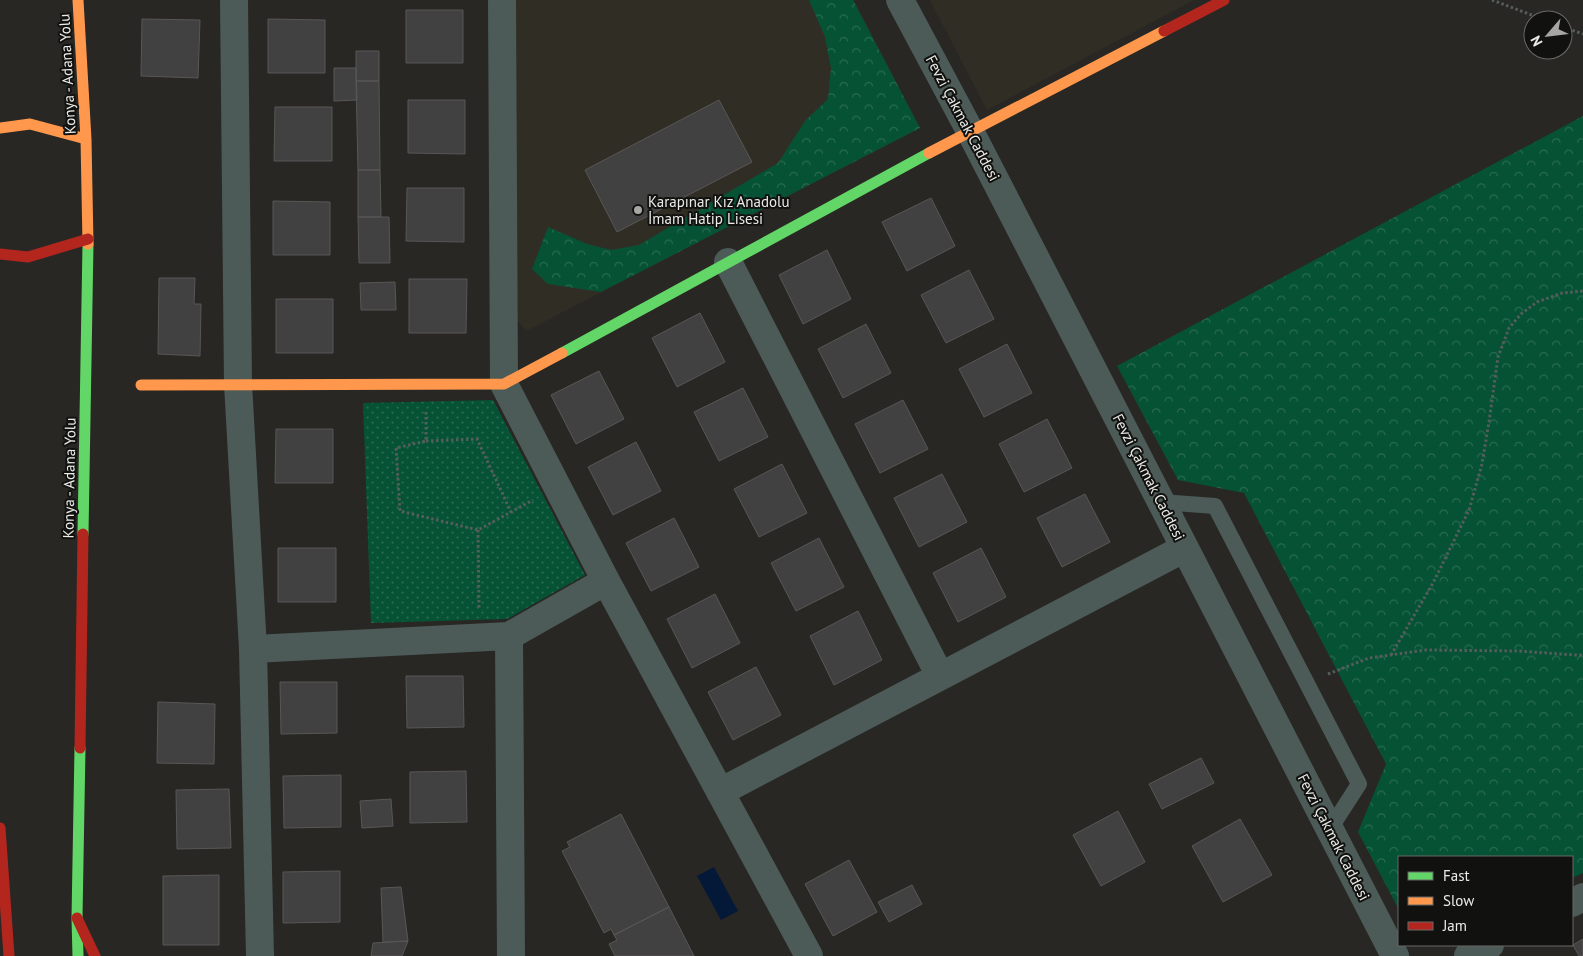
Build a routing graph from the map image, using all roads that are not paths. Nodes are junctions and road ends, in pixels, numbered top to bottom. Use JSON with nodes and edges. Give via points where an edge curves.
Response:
{"nodes":[{"id":1,"x":78,"y":0,"type":"edge"},
{"id":2,"x":234,"y":0,"type":"edge"},
{"id":3,"x":502,"y":0,"type":"edge"},
{"id":4,"x":900,"y":0,"type":"edge"},
{"id":5,"x":1224,"y":0,"type":"edge"},
{"id":6,"x":0,"y":128,"type":"edge"},
{"id":7,"x":970,"y":131,"type":"junction"},
{"id":8,"x":86,"y":139,"type":"junction"},
{"id":9,"x":88,"y":239,"type":"junction"},
{"id":10,"x":0,"y":254,"type":"edge"},
{"id":11,"x":728,"y":262,"type":"junction"},
{"id":12,"x":238,"y":384,"type":"junction"},
{"id":13,"x":504,"y":384,"type":"junction"},
{"id":14,"x":141,"y":385,"type":"dead end"},
{"id":15,"x":1161,"y":502,"type":"junction"},
{"id":16,"x":1185,"y":548,"type":"junction"},
{"id":17,"x":606,"y":581,"type":"junction"},
{"id":18,"x":509,"y":636,"type":"junction"},
{"id":19,"x":254,"y":648,"type":"junction"},
{"id":20,"x":940,"y":676,"type":"junction"},
{"id":21,"x":720,"y":792,"type":"junction"},
{"id":22,"x":0,"y":828,"type":"edge"},
{"id":23,"x":1330,"y":829,"type":"junction"},
{"id":24,"x":77,"y":918,"type":"junction"},
{"id":25,"x":1488,"y":946,"type":"edge"},
{"id":26,"x":9,"y":956,"type":"edge"},
{"id":27,"x":78,"y":956,"type":"edge"},
{"id":28,"x":95,"y":956,"type":"edge"},
{"id":29,"x":260,"y":956,"type":"edge"},
{"id":30,"x":511,"y":956,"type":"edge"},
{"id":31,"x":809,"y":956,"type":"edge"},
{"id":32,"x":1395,"y":956,"type":"edge"},
{"id":33,"x":1468,"y":956,"type":"edge"}],
"edges":[{"from":1,"to":8,"type":"main road","name":"Konya - Adana Yolu"},
{"from":2,"to":12,"type":"street"},
{"from":3,"to":13,"type":"street"},
{"from":4,"to":7,"type":"street","name":"Fevzi Çakmak Caddesi"},
{"from":5,"to":7,"type":"main road"},
{"from":6,"to":8,"type":"main road","via":[[30,124]]},
{"from":7,"to":11,"type":"main road"},
{"from":7,"to":15,"type":"street","name":"Fevzi Çakmak Caddesi"},
{"from":8,"to":9,"type":"main road","name":"Konya - Adana Yolu"},
{"from":9,"to":10,"type":"main road","via":[[28,257]]},
{"from":9,"to":24,"type":"main road","name":"Konya - Adana Yolu"},
{"from":11,"to":13,"type":"main road"},
{"from":11,"to":20,"type":"street"},
{"from":12,"to":13,"type":"main road"},
{"from":12,"to":14,"type":"main road"},
{"from":12,"to":19,"type":"street"},
{"from":13,"to":17,"type":"street"},
{"from":15,"to":16,"type":"street","name":"Fevzi Çakmak Caddesi"},
{"from":15,"to":23,"type":"lane","via":[[1215,506],[1359,784]]},
{"from":16,"to":20,"type":"street"},
{"from":16,"to":23,"type":"street","name":"Fevzi Çakmak Caddesi"},
{"from":17,"to":18,"type":"street"},
{"from":17,"to":21,"type":"street"},
{"from":18,"to":19,"type":"street"},
{"from":18,"to":30,"type":"street"},
{"from":19,"to":29,"type":"street"},
{"from":20,"to":21,"type":"street"},
{"from":21,"to":31,"type":"street"},
{"from":22,"to":26,"type":"main road"},
{"from":23,"to":32,"type":"street","name":"Fevzi Çakmak Caddesi"},
{"from":24,"to":27,"type":"main road","name":"Konya - Adana Yolu"},
{"from":24,"to":28,"type":"main road"},
{"from":25,"to":33,"type":"street"}]}
